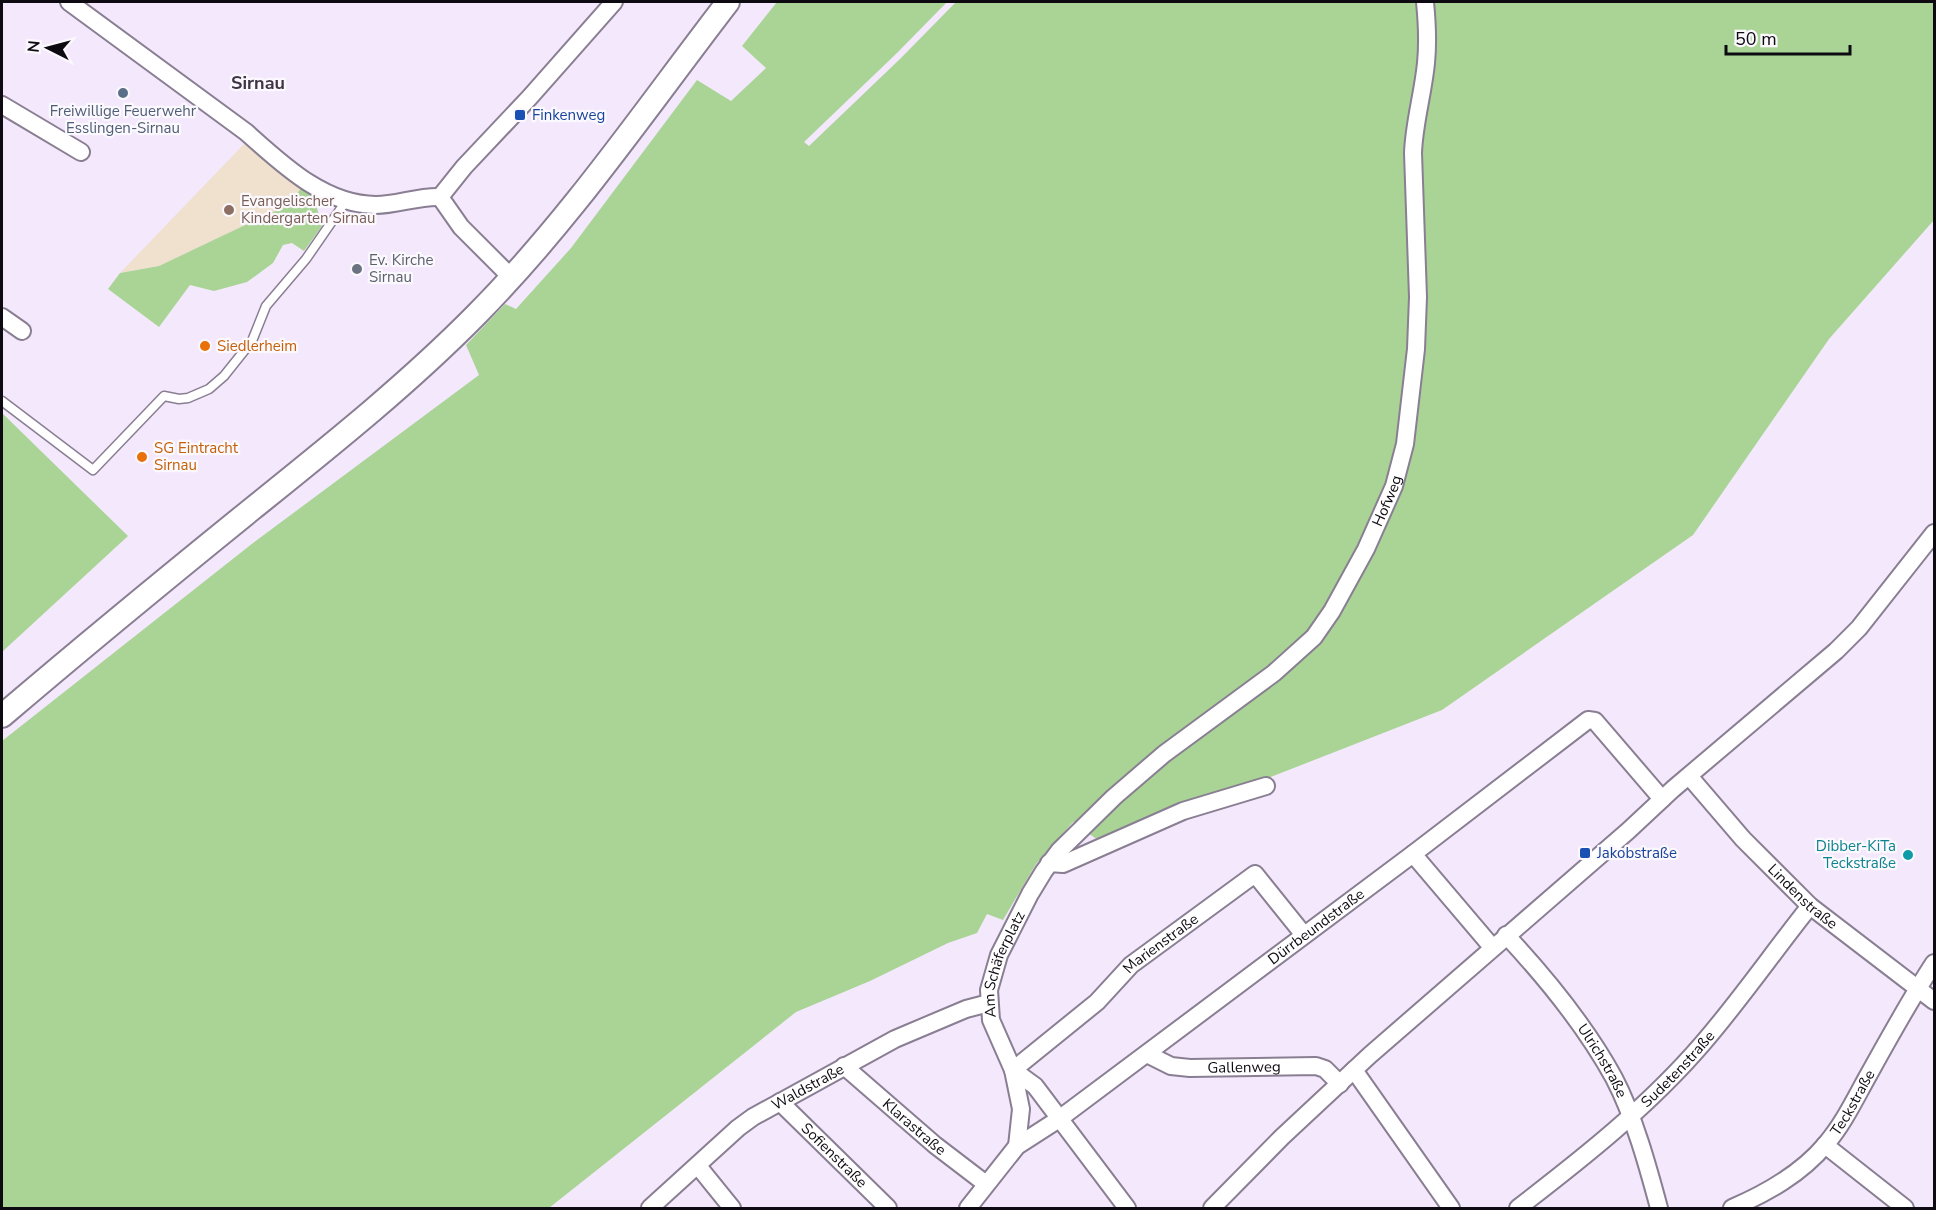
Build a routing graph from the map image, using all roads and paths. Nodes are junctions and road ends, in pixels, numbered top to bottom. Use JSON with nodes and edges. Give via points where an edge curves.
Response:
{"nodes":[{"id":1,"x":69,"y":2,"type":"edge"},
{"id":2,"x":728,"y":2,"type":"edge"},
{"id":3,"x":1425,"y":2,"type":"edge"},
{"id":4,"x":605,"y":5,"type":"edge"},
{"id":5,"x":2,"y":105,"type":"edge"},
{"id":6,"x":81,"y":152,"type":"dead end"},
{"id":7,"x":440,"y":197,"type":"junction"},
{"id":8,"x":346,"y":201,"type":"junction"},
{"id":9,"x":512,"y":278,"type":"junction"},
{"id":10,"x":2,"y":317,"type":"edge"},
{"id":11,"x":22,"y":331,"type":"dead end"},
{"id":12,"x":2,"y":401,"type":"edge"},
{"id":13,"x":1935,"y":533,"type":"edge"},
{"id":14,"x":2,"y":716,"type":"edge"},
{"id":15,"x":1689,"y":776,"type":"junction"},
{"id":16,"x":1266,"y":786,"type":"dead end"},
{"id":17,"x":1662,"y":799,"type":"junction"},
{"id":18,"x":1413,"y":854,"type":"junction"},
{"id":19,"x":1049,"y":863,"type":"junction"},
{"id":20,"x":1810,"y":906,"type":"junction"},
{"id":21,"x":1304,"y":935,"type":"junction"},
{"id":22,"x":1506,"y":935,"type":"junction"},
{"id":23,"x":1492,"y":947,"type":"junction"},
{"id":24,"x":1935,"y":963,"type":"edge"},
{"id":25,"x":1917,"y":988,"type":"junction"},
{"id":26,"x":1935,"y":1001,"type":"edge"},
{"id":27,"x":988,"y":1003,"type":"junction"},
{"id":28,"x":1147,"y":1054,"type":"junction"},
{"id":29,"x":844,"y":1066,"type":"junction"},
{"id":30,"x":1013,"y":1070,"type":"junction"},
{"id":31,"x":1354,"y":1070,"type":"junction"},
{"id":32,"x":1340,"y":1084,"type":"junction"},
{"id":33,"x":780,"y":1102,"type":"junction"},
{"id":34,"x":1630,"y":1118,"type":"junction"},
{"id":35,"x":1059,"y":1119,"type":"junction"},
{"id":36,"x":1825,"y":1145,"type":"junction"},
{"id":37,"x":1017,"y":1146,"type":"junction"},
{"id":38,"x":698,"y":1166,"type":"junction"},
{"id":39,"x":986,"y":1184,"type":"junction"},
{"id":40,"x":650,"y":1209,"type":"edge"},
{"id":41,"x":732,"y":1209,"type":"edge"},
{"id":42,"x":888,"y":1209,"type":"edge"},
{"id":43,"x":968,"y":1209,"type":"edge"},
{"id":44,"x":1127,"y":1209,"type":"edge"},
{"id":45,"x":1212,"y":1209,"type":"edge"},
{"id":46,"x":1451,"y":1209,"type":"edge"},
{"id":47,"x":1518,"y":1209,"type":"edge"},
{"id":48,"x":1659,"y":1209,"type":"edge"},
{"id":49,"x":1732,"y":1209,"type":"edge"},
{"id":50,"x":1905,"y":1209,"type":"edge"}],
"edges":[{"from":1,"to":8,"type":"street","via":[[313,185]]},
{"from":2,"to":9,"type":"main road","via":[[592,181]]},
{"from":3,"to":19,"type":"street","name":"Hofweg","via":[[1426,64],[1413,146],[1416,349],[1405,444],[1383,513],[1332,611],[1314,637],[1274,673],[1146,768]]},
{"from":4,"to":7,"type":"street","via":[[530,97]]},
{"from":5,"to":6,"type":"street"},
{"from":7,"to":8,"type":"street","via":[[375,205]]},
{"from":7,"to":9,"type":"street","via":[[461,227]]},
{"from":8,"to":12,"type":"lane","via":[[306,259],[266,306],[252,341],[224,376],[210,389],[188,398],[164,396],[93,470]]},
{"from":9,"to":14,"type":"main road","via":[[396,391]]},
{"from":10,"to":11,"type":"street"},
{"from":13,"to":15,"type":"street","via":[[1848,640]]},
{"from":15,"to":17,"type":"street"},
{"from":15,"to":20,"type":"street","name":"Lindenstraße"},
{"from":16,"to":19,"type":"street","via":[[1184,811],[1061,865]]},
{"from":17,"to":18,"type":"street","name":"Dürrbeundstraße","via":[[1610,748],[1595,721],[1588,720]]},
{"from":17,"to":22,"type":"street"},
{"from":18,"to":21,"type":"street","name":"Dürrbeundstraße"},
{"from":18,"to":23,"type":"street"},
{"from":19,"to":27,"type":"street","name":"Am Schäferplatz","via":[[999,955]]},
{"from":20,"to":25,"type":"street","name":"Lindenstraße"},
{"from":20,"to":34,"type":"street","name":"Sudetenstraße","via":[[1703,1043]]},
{"from":21,"to":28,"type":"street","name":"Dürrbeundstraße"},
{"from":21,"to":30,"type":"street","name":"Marienstraße","via":[[1255,874],[1131,965],[1097,1002]]},
{"from":22,"to":23,"type":"street"},
{"from":22,"to":34,"type":"street","name":"Ulrichstraße","via":[[1550,983],[1581,1026],[1614,1078]]},
{"from":23,"to":31,"type":"street"},
{"from":24,"to":25,"type":"street","name":"Teckstraße"},
{"from":25,"to":26,"type":"street","name":"Lindenstraße"},
{"from":25,"to":36,"type":"street","name":"Teckstraße"},
{"from":27,"to":29,"type":"street","name":"Waldstraße","via":[[903,1035]]},
{"from":27,"to":30,"type":"street","name":"Am Schäferplatz","via":[[994,1030]]},
{"from":28,"to":32,"type":"street","name":"Gallenweg","via":[[1171,1066],[1190,1068],[1316,1066]]},
{"from":28,"to":35,"type":"street","name":"Dürrbeundstraße"},
{"from":29,"to":33,"type":"street","name":"Waldstraße"},
{"from":29,"to":39,"type":"street","name":"Klarastraße"},
{"from":30,"to":35,"type":"street","name":"Am Schäferplatz","via":[[1035,1086]]},
{"from":30,"to":37,"type":"street","name":"Am Schäferplatz","via":[[1021,1109]]},
{"from":31,"to":32,"type":"street"},
{"from":31,"to":46,"type":"street"},
{"from":32,"to":45,"type":"street"},
{"from":33,"to":38,"type":"street","name":"Waldstraße","via":[[745,1122]]},
{"from":33,"to":42,"type":"street","name":"Sofienstraße"},
{"from":34,"to":47,"type":"street","name":"Sudetenstraße"},
{"from":34,"to":48,"type":"street","name":"Ulrichstraße"},
{"from":35,"to":37,"type":"street","name":"Dürrbeundstraße"},
{"from":35,"to":44,"type":"street","name":"Am Schäferplatz"},
{"from":36,"to":49,"type":"street","name":"Teckstraße","via":[[1792,1176]]},
{"from":36,"to":50,"type":"street"},
{"from":37,"to":39,"type":"street","name":"Dürrbeundstraße"},
{"from":38,"to":40,"type":"street","name":"Waldstraße"},
{"from":38,"to":41,"type":"street"},
{"from":39,"to":43,"type":"street","name":"Dürrbeundstraße"}]}
